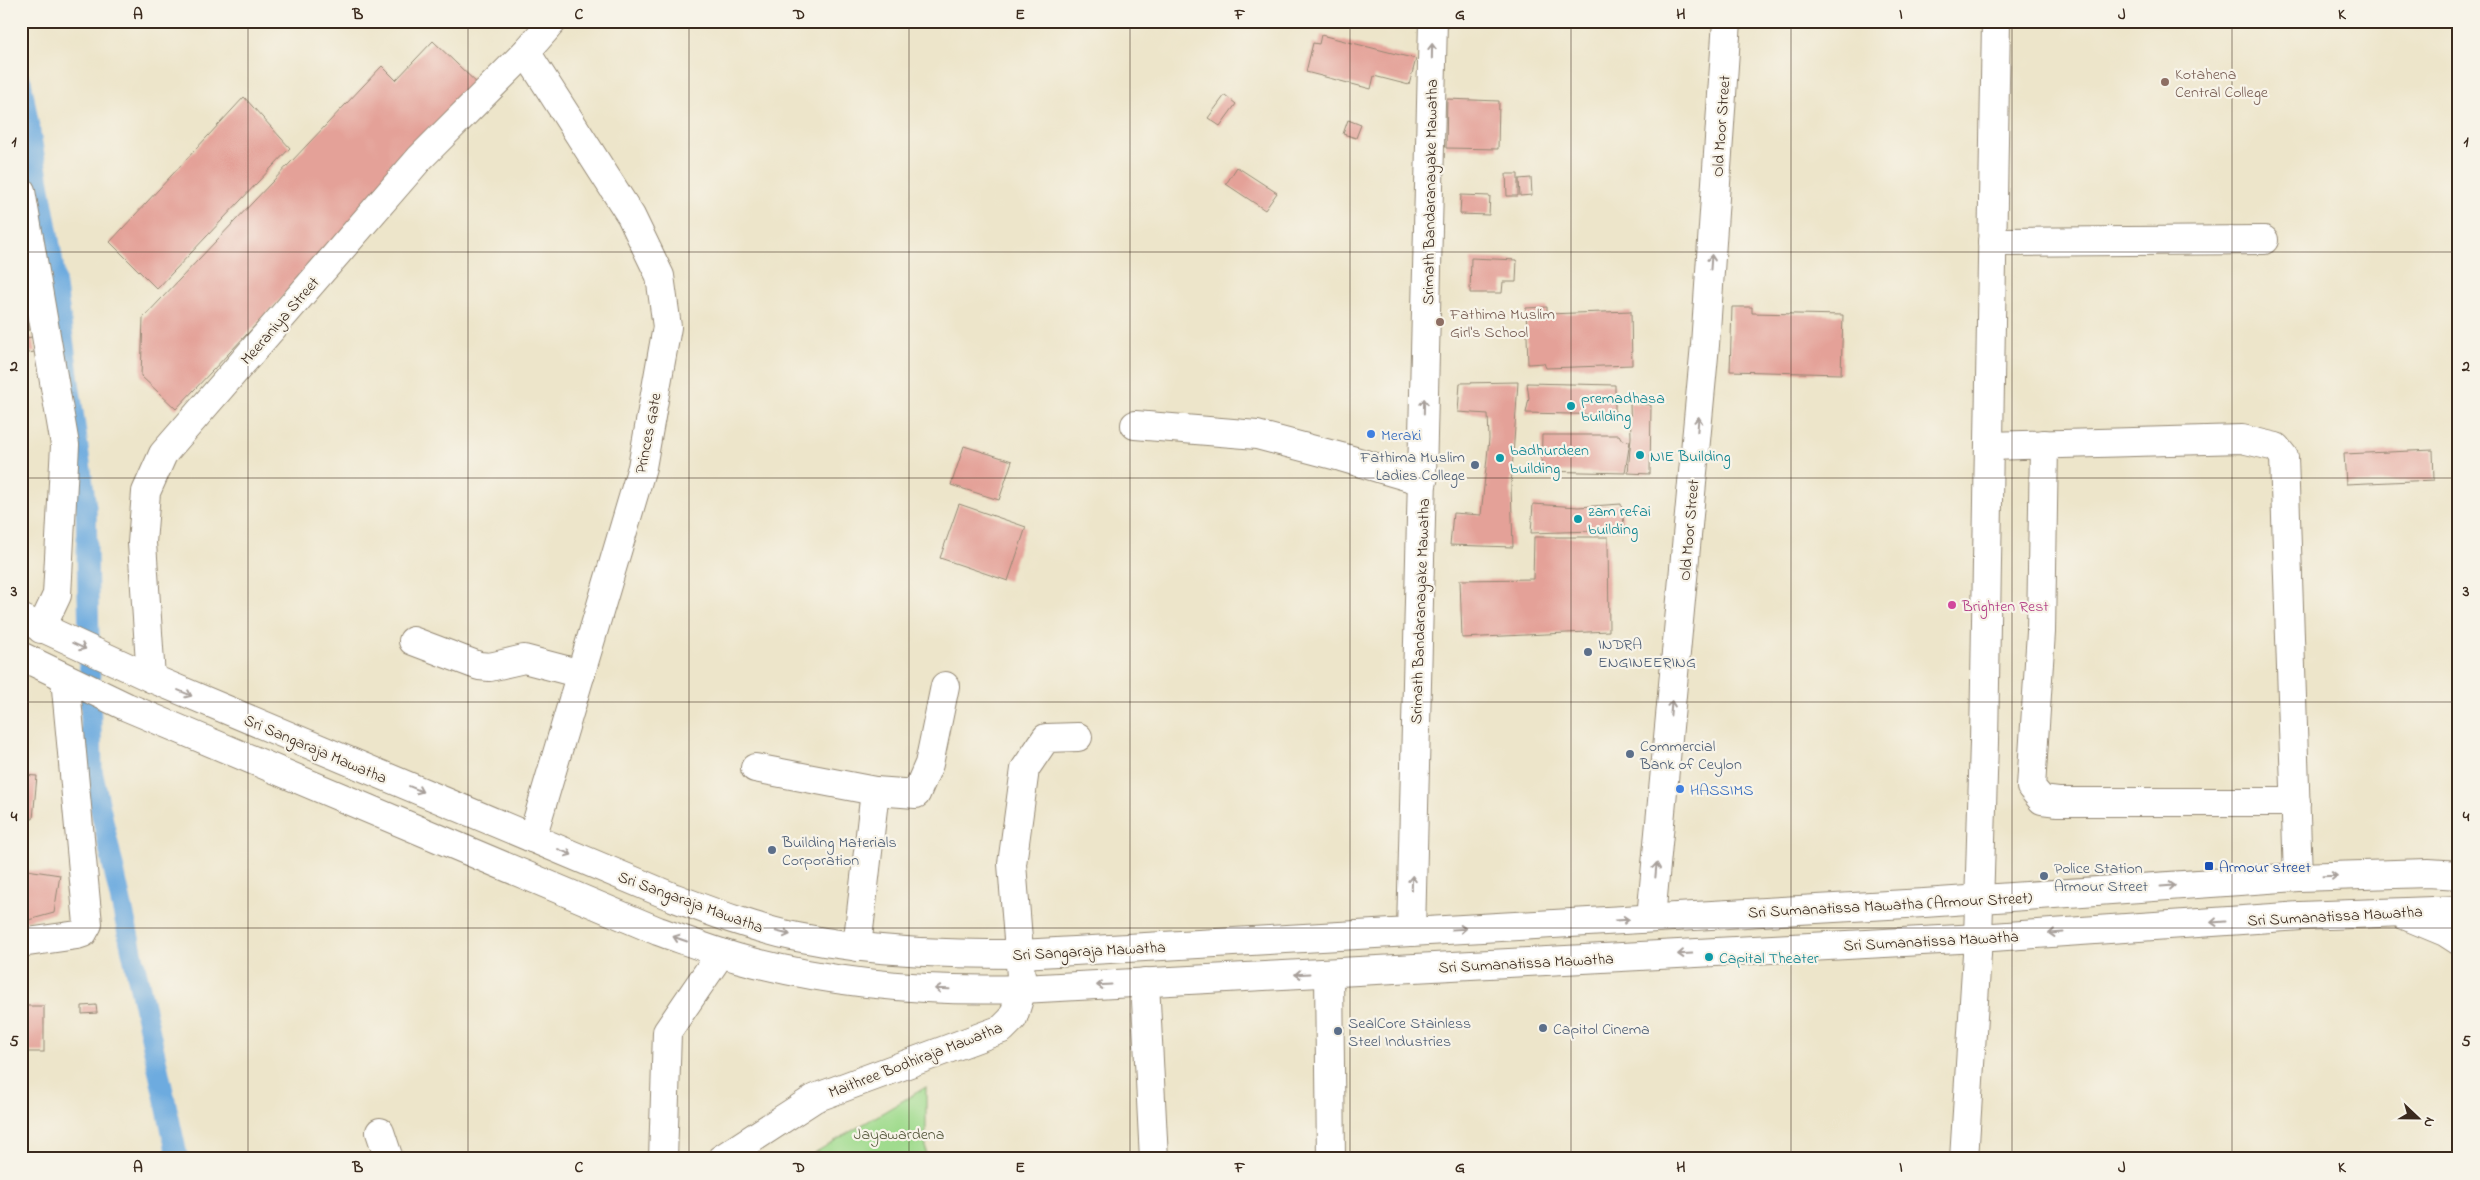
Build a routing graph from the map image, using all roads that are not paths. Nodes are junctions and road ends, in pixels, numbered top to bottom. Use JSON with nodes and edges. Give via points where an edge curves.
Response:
{"nodes":[{"id":1,"x":553,"y":21,"type":"edge"},
{"id":2,"x":1433,"y":21,"type":"edge"},
{"id":3,"x":1727,"y":21,"type":"edge"},
{"id":4,"x":1996,"y":21,"type":"edge"},
{"id":5,"x":526,"y":52,"type":"junction"},
{"id":6,"x":21,"y":191,"type":"edge"},
{"id":7,"x":2264,"y":240,"type":"dead end"},
{"id":8,"x":1992,"y":242,"type":"junction"},
{"id":9,"x":1135,"y":426,"type":"dead end"},
{"id":10,"x":2044,"y":444,"type":"junction"},
{"id":11,"x":1989,"y":446,"type":"junction"},
{"id":12,"x":1423,"y":481,"type":"junction"},
{"id":13,"x":37,"y":627,"type":"edge"},
{"id":14,"x":413,"y":641,"type":"dead end"},
{"id":15,"x":21,"y":656,"type":"edge"},
{"id":16,"x":581,"y":674,"type":"junction"},
{"id":17,"x":150,"y":678,"type":"junction"},
{"id":18,"x":72,"y":681,"type":"junction"},
{"id":19,"x":945,"y":686,"type":"dead end"},
{"id":20,"x":1078,"y":737,"type":"dead end"},
{"id":21,"x":755,"y":768,"type":"dead end"},
{"id":22,"x":875,"y":792,"type":"junction"},
{"id":23,"x":2296,"y":802,"type":"junction"},
{"id":24,"x":532,"y":838,"type":"junction"},
{"id":25,"x":2459,"y":875,"type":"edge"},
{"id":26,"x":2298,"y":877,"type":"junction"},
{"id":27,"x":1979,"y":900,"type":"junction"},
{"id":28,"x":2459,"y":910,"type":"edge"},
{"id":29,"x":2394,"y":911,"type":"junction"},
{"id":30,"x":1651,"y":918,"type":"junction"},
{"id":31,"x":1411,"y":932,"type":"junction"},
{"id":32,"x":1978,"y":938,"type":"junction"},
{"id":33,"x":2459,"y":941,"type":"edge"},
{"id":34,"x":21,"y":943,"type":"edge"},
{"id":35,"x":857,"y":947,"type":"junction"},
{"id":36,"x":721,"y":952,"type":"junction"},
{"id":37,"x":1020,"y":954,"type":"junction"},
{"id":38,"x":1329,"y":973,"type":"junction"},
{"id":39,"x":1145,"y":982,"type":"junction"},
{"id":40,"x":1022,"y":989,"type":"junction"},
{"id":41,"x":380,"y":1132,"type":"dead end"},
{"id":42,"x":389,"y":1159,"type":"edge"},
{"id":43,"x":663,"y":1159,"type":"edge"},
{"id":44,"x":721,"y":1159,"type":"edge"},
{"id":45,"x":1154,"y":1159,"type":"edge"},
{"id":46,"x":1331,"y":1159,"type":"edge"},
{"id":47,"x":1964,"y":1159,"type":"edge"}],
"edges":[{"from":1,"to":5,"type":"street","name":"Meeraniya Street"},
{"from":12,"to":2,"type":"street","name":"Srimath Bandaranayake Mawatha","one_way":true},
{"from":30,"to":3,"type":"street","name":"Old Moor Street","one_way":true,"via":[[1705,345]]},
{"from":4,"to":8,"type":"street"},
{"from":5,"to":16,"type":"street","name":"Princes Gate","via":[[632,216],[660,276],[667,327],[642,467]]},
{"from":5,"to":17,"type":"street","name":"Meeraniya Street","via":[[420,158],[163,454],[146,492],[142,543]]},
{"from":6,"to":13,"type":"street","via":[[65,445],[57,595]]},
{"from":7,"to":8,"type":"street"},
{"from":8,"to":11,"type":"street"},
{"from":9,"to":12,"type":"street","via":[[1257,435]]},
{"from":10,"to":11,"type":"street"},
{"from":10,"to":23,"type":"street","via":[[2242,439],[2276,447],[2284,457]]},
{"from":10,"to":23,"type":"street","via":[[2041,632],[2031,787],[2042,800],[2058,802]]},
{"from":11,"to":27,"type":"street"},
{"from":31,"to":12,"type":"street","name":"Srimath Bandaranayake Mawatha","one_way":true},
{"from":13,"to":17,"type":"street","name":"Sri Sangaraja Mawatha","one_way":true},
{"from":14,"to":16,"type":"street","via":[[479,666],[490,667],[524,659]]},
{"from":15,"to":18,"type":"street"},
{"from":16,"to":24,"type":"street","name":"Princes Gate"},
{"from":17,"to":24,"type":"street","name":"Sri Sangaraja Mawatha","one_way":true},
{"from":18,"to":34,"type":"street","via":[[88,924],[83,933],[76,936]]},
{"from":36,"to":18,"type":"street","one_way":true,"via":[[658,931]]},
{"from":19,"to":22,"type":"street","via":[[929,764],[916,794]]},
{"from":20,"to":37,"type":"street","name":"Maithree Bodhiraja Mawatha","via":[[1046,738],[1025,769],[1012,864]]},
{"from":21,"to":22,"type":"street"},
{"from":22,"to":35,"type":"street"},
{"from":23,"to":26,"type":"street"},
{"from":24,"to":35,"type":"street","name":"Sri Sangaraja Mawatha","one_way":true,"via":[[745,924]]},
{"from":26,"to":25,"type":"street","name":"Sri Sumanatissa Mawatha (Armour Street)","one_way":true},
{"from":27,"to":26,"type":"street","name":"Sri Sumanatissa Mawatha (Armour Street)","one_way":true},
{"from":27,"to":30,"type":"street","name":"Sri Sumanatissa Mawatha (Armour Street)"},
{"from":27,"to":32,"type":"street"},
{"from":28,"to":29,"type":"street","name":"Sri Sumanatissa Mawatha"},
{"from":29,"to":32,"type":"street","name":"Sri Sumanatissa Mawatha","one_way":true},
{"from":29,"to":33,"type":"street"},
{"from":31,"to":30,"type":"street","name":"Sri Sumanatissa Mawatha (Armour Street)","one_way":true},
{"from":31,"to":37,"type":"street","name":"Sri Sangaraja Mawatha"},
{"from":32,"to":38,"type":"street","name":"Sri Sumanatissa Mawatha","one_way":true},
{"from":32,"to":47,"type":"street"},
{"from":35,"to":37,"type":"street","name":"Sri Sangaraja Mawatha"},
{"from":40,"to":36,"type":"street","one_way":true,"via":[[914,988],[853,981],[789,970]]},
{"from":36,"to":43,"type":"street","via":[[666,1032]]},
{"from":37,"to":40,"type":"street","name":"Maithree Bodhiraja Mawatha"},
{"from":38,"to":39,"type":"street","one_way":true},
{"from":38,"to":46,"type":"street"},
{"from":39,"to":40,"type":"street","one_way":true},
{"from":39,"to":45,"type":"street"},
{"from":40,"to":44,"type":"street","name":"Maithree Bodhiraja Mawatha","via":[[1013,1018],[1002,1029],[816,1098]]},
{"from":41,"to":42,"type":"street"}]}
